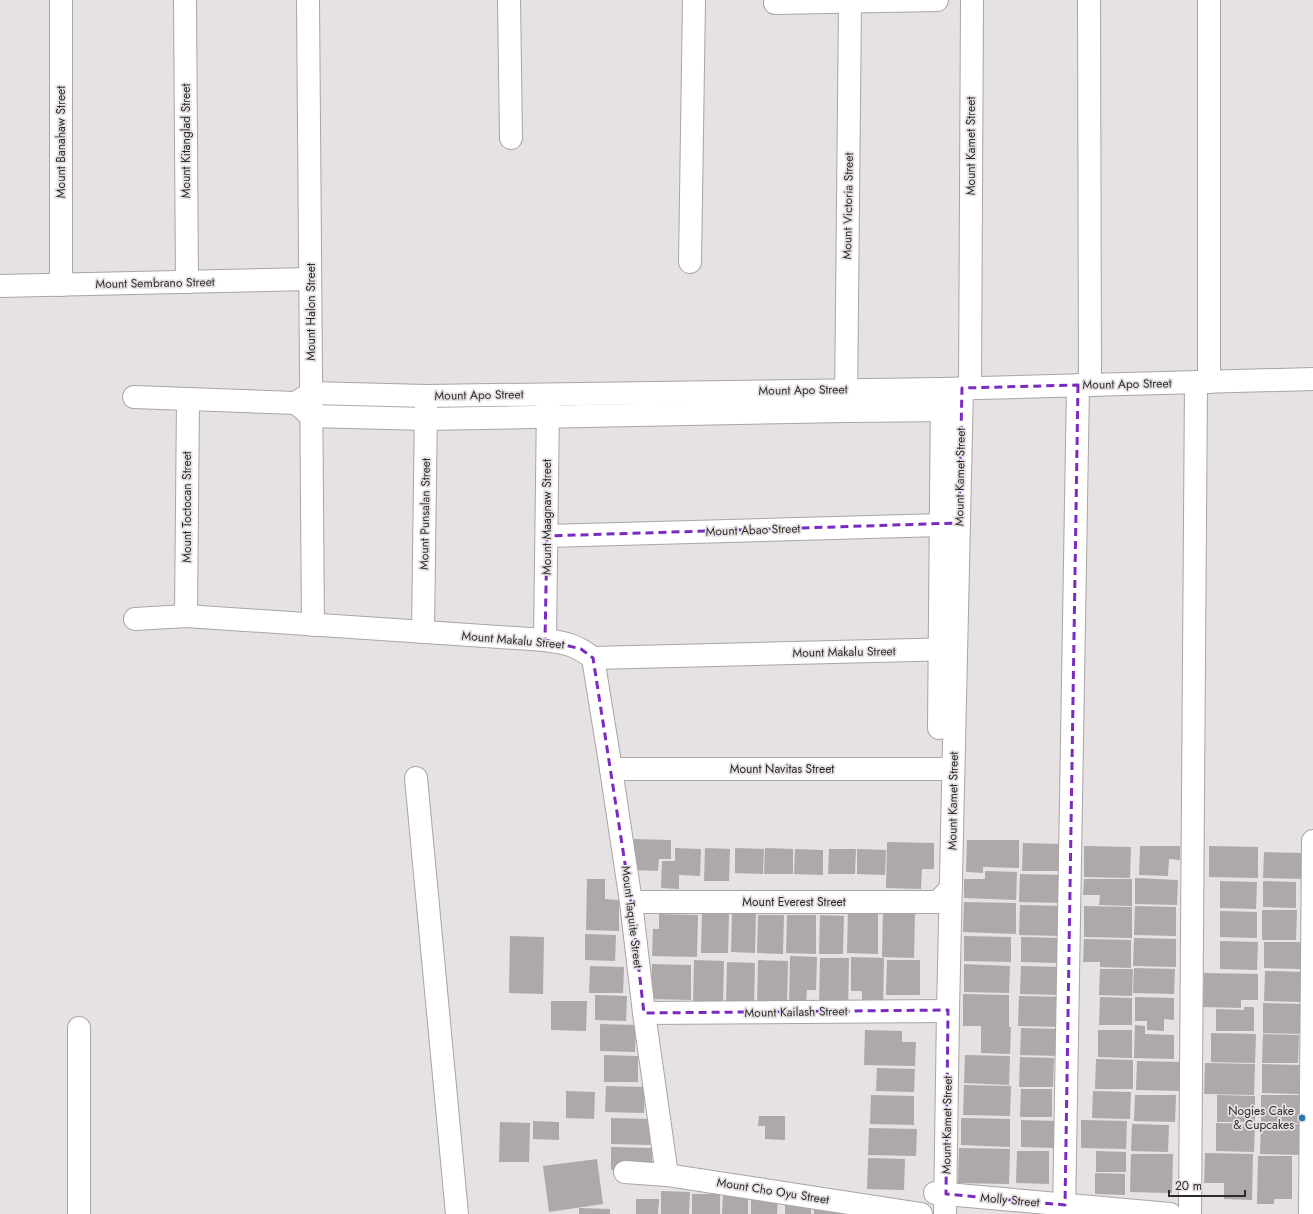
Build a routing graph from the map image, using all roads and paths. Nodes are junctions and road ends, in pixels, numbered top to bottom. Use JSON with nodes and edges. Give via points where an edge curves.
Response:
{"nodes":[{"id":1,"x":61,"y":0,"type":"edge"},
{"id":2,"x":185,"y":0,"type":"edge"},
{"id":3,"x":308,"y":0,"type":"edge"},
{"id":4,"x":509,"y":0,"type":"edge"},
{"id":5,"x":694,"y":0,"type":"edge"},
{"id":6,"x":937,"y":0,"type":"edge"},
{"id":7,"x":972,"y":0,"type":"edge"},
{"id":8,"x":1089,"y":0,"type":"edge"},
{"id":9,"x":1209,"y":0,"type":"edge"},
{"id":10,"x":850,"y":2,"type":"junction"},
{"id":11,"x":775,"y":3,"type":"dead end"},
{"id":12,"x":511,"y":138,"type":"dead end"},
{"id":13,"x":690,"y":262,"type":"dead end"},
{"id":14,"x":310,"y":279,"type":"junction"},
{"id":15,"x":186,"y":282,"type":"junction"},
{"id":16,"x":61,"y":285,"type":"junction"},
{"id":17,"x":0,"y":286,"type":"edge"},
{"id":18,"x":1313,"y":380,"type":"edge"},
{"id":19,"x":1203,"y":382,"type":"junction"},
{"id":20,"x":1084,"y":385,"type":"junction"},
{"id":21,"x":958,"y":388,"type":"junction"},
{"id":22,"x":846,"y":390,"type":"junction"},
{"id":23,"x":548,"y":394,"type":"junction"},
{"id":24,"x":426,"y":396,"type":"junction"},
{"id":25,"x":134,"y":397,"type":"dead end"},
{"id":26,"x":188,"y":399,"type":"junction"},
{"id":27,"x":306,"y":404,"type":"junction"},
{"id":28,"x":952,"y":410,"type":"junction"},
{"id":29,"x":846,"y":411,"type":"junction"},
{"id":30,"x":548,"y":417,"type":"junction"},
{"id":31,"x":426,"y":419,"type":"junction"},
{"id":32,"x":950,"y":524,"type":"junction"},
{"id":33,"x":547,"y":536,"type":"junction"},
{"id":34,"x":186,"y":616,"type":"junction"},
{"id":35,"x":135,"y":619,"type":"dead end"},
{"id":36,"x":313,"y":625,"type":"junction"},
{"id":37,"x":423,"y":632,"type":"junction"},
{"id":38,"x":545,"y":640,"type":"junction"},
{"id":39,"x":948,"y":649,"type":"junction"},
{"id":40,"x":593,"y":658,"type":"junction"},
{"id":41,"x":611,"y":769,"type":"junction"},
{"id":42,"x":946,"y":769,"type":"junction"},
{"id":43,"x":416,"y":778,"type":"dead end"},
{"id":44,"x":1313,"y":841,"type":"edge"},
{"id":45,"x":944,"y":895,"type":"junction"},
{"id":46,"x":630,"y":902,"type":"junction"},
{"id":47,"x":942,"y":1010,"type":"junction"},
{"id":48,"x":644,"y":1013,"type":"junction"},
{"id":49,"x":79,"y":1028,"type":"dead end"},
{"id":50,"x":625,"y":1172,"type":"dead end"},
{"id":51,"x":667,"y":1175,"type":"junction"},
{"id":52,"x":940,"y":1204,"type":"edge"},
{"id":53,"x":1064,"y":1209,"type":"edge"},
{"id":54,"x":79,"y":1214,"type":"edge"},
{"id":55,"x":457,"y":1214,"type":"edge"},
{"id":56,"x":921,"y":1214,"type":"edge"},
{"id":57,"x":1170,"y":1214,"type":"edge"},
{"id":58,"x":1190,"y":1214,"type":"edge"},
{"id":59,"x":1310,"y":1214,"type":"edge"}],
"edges":[{"from":1,"to":16,"type":"street","name":"Mount Banahaw Street"},
{"from":2,"to":15,"type":"street","name":"Mount Kitanglad Street"},
{"from":3,"to":14,"type":"street","name":"Mount Halon Street"},
{"from":4,"to":12,"type":"street"},
{"from":5,"to":13,"type":"street"},
{"from":6,"to":10,"type":"street"},
{"from":7,"to":21,"type":"street","name":"Mount Kamet Street"},
{"from":8,"to":20,"type":"street"},
{"from":9,"to":19,"type":"street"},
{"from":10,"to":11,"type":"street"},
{"from":10,"to":22,"type":"street","name":"Mount Victoria Street"},
{"from":14,"to":15,"type":"street","name":"Mount Sembrano Street"},
{"from":14,"to":27,"type":"street","name":"Mount Halon Street"},
{"from":15,"to":16,"type":"street","name":"Mount Sembrano Street"},
{"from":16,"to":17,"type":"street","name":"Mount Sembrano Street"},
{"from":18,"to":19,"type":"street","name":"Mount Apo Street"},
{"from":19,"to":20,"type":"street","name":"Mount Apo Street"},
{"from":19,"to":58,"type":"street"},
{"from":20,"to":21,"type":"street","name":"Mount Apo Street"},
{"from":20,"to":53,"type":"street"},
{"from":21,"to":22,"type":"street","name":"Mount Apo Street"},
{"from":21,"to":28,"type":"street","name":"Mount Kamet Street"},
{"from":22,"to":23,"type":"street","name":"Mount Apo Street"},
{"from":22,"to":29,"type":"street","name":"Mount Victoria Street"},
{"from":23,"to":24,"type":"street","name":"Mount Apo Street"},
{"from":23,"to":30,"type":"street","name":"Mount Maagnaw Street"},
{"from":24,"to":27,"type":"street","name":"Mount Apo Street"},
{"from":24,"to":31,"type":"street","name":"Mount Punsalan Street"},
{"from":25,"to":26,"type":"street","name":"Mount Apo Street"},
{"from":26,"to":27,"type":"street","name":"Mount Apo Street"},
{"from":26,"to":34,"type":"street","name":"Mount Toctocan Street"},
{"from":27,"to":31,"type":"street","name":"Mount Apo Street"},
{"from":27,"to":36,"type":"street","name":"Mount Halon Street"},
{"from":28,"to":29,"type":"street","name":"Mount Apo Street"},
{"from":28,"to":32,"type":"street","name":"Mount Kamet Street"},
{"from":29,"to":30,"type":"street","name":"Mount Apo Street"},
{"from":30,"to":31,"type":"street","name":"Mount Apo Street"},
{"from":30,"to":33,"type":"street","name":"Mount Maagnaw Street"},
{"from":31,"to":37,"type":"street","name":"Mount Punsalan Street"},
{"from":32,"to":33,"type":"street","name":"Mount Abao Street"},
{"from":32,"to":39,"type":"street","name":"Mount Kamet Street"},
{"from":33,"to":38,"type":"street","name":"Mount Maagnaw Street"},
{"from":34,"to":35,"type":"street","name":"Mount Makalu Street"},
{"from":34,"to":36,"type":"street","name":"Mount Makalu Street"},
{"from":36,"to":37,"type":"street","name":"Mount Makalu Street"},
{"from":37,"to":38,"type":"street","name":"Mount Makalu Street"},
{"from":38,"to":40,"type":"street","name":"Mount Makalu Street","via":[[581,649]]},
{"from":39,"to":40,"type":"street","name":"Mount Makalu Street"},
{"from":39,"to":42,"type":"street","name":"Mount Kamet Street"},
{"from":40,"to":41,"type":"street","name":"Mount Taquite Street"},
{"from":41,"to":42,"type":"street","name":"Mount Navitas Street"},
{"from":41,"to":46,"type":"street","name":"Mount Taquite Street"},
{"from":42,"to":45,"type":"street","name":"Mount Kamet Street"},
{"from":43,"to":55,"type":"street"},
{"from":44,"to":59,"type":"street"},
{"from":45,"to":46,"type":"street","name":"Mount Everest Street"},
{"from":45,"to":47,"type":"street","name":"Mount Kamet Street"},
{"from":46,"to":48,"type":"street","name":"Mount Taquite Street"},
{"from":47,"to":48,"type":"street","name":"Mount Kailash Street"},
{"from":47,"to":52,"type":"street","name":"Mount Kamet Street"},
{"from":48,"to":51,"type":"street","name":"Mount Taquite Street"},
{"from":49,"to":54,"type":"street"},
{"from":50,"to":51,"type":"street","name":"Mount Cho Oyu Street"},
{"from":51,"to":56,"type":"street","name":"Mount Cho Oyu Street"},
{"from":52,"to":53,"type":"street","name":"Molly Street"},
{"from":53,"to":57,"type":"street","name":"Molly Street"}]}
